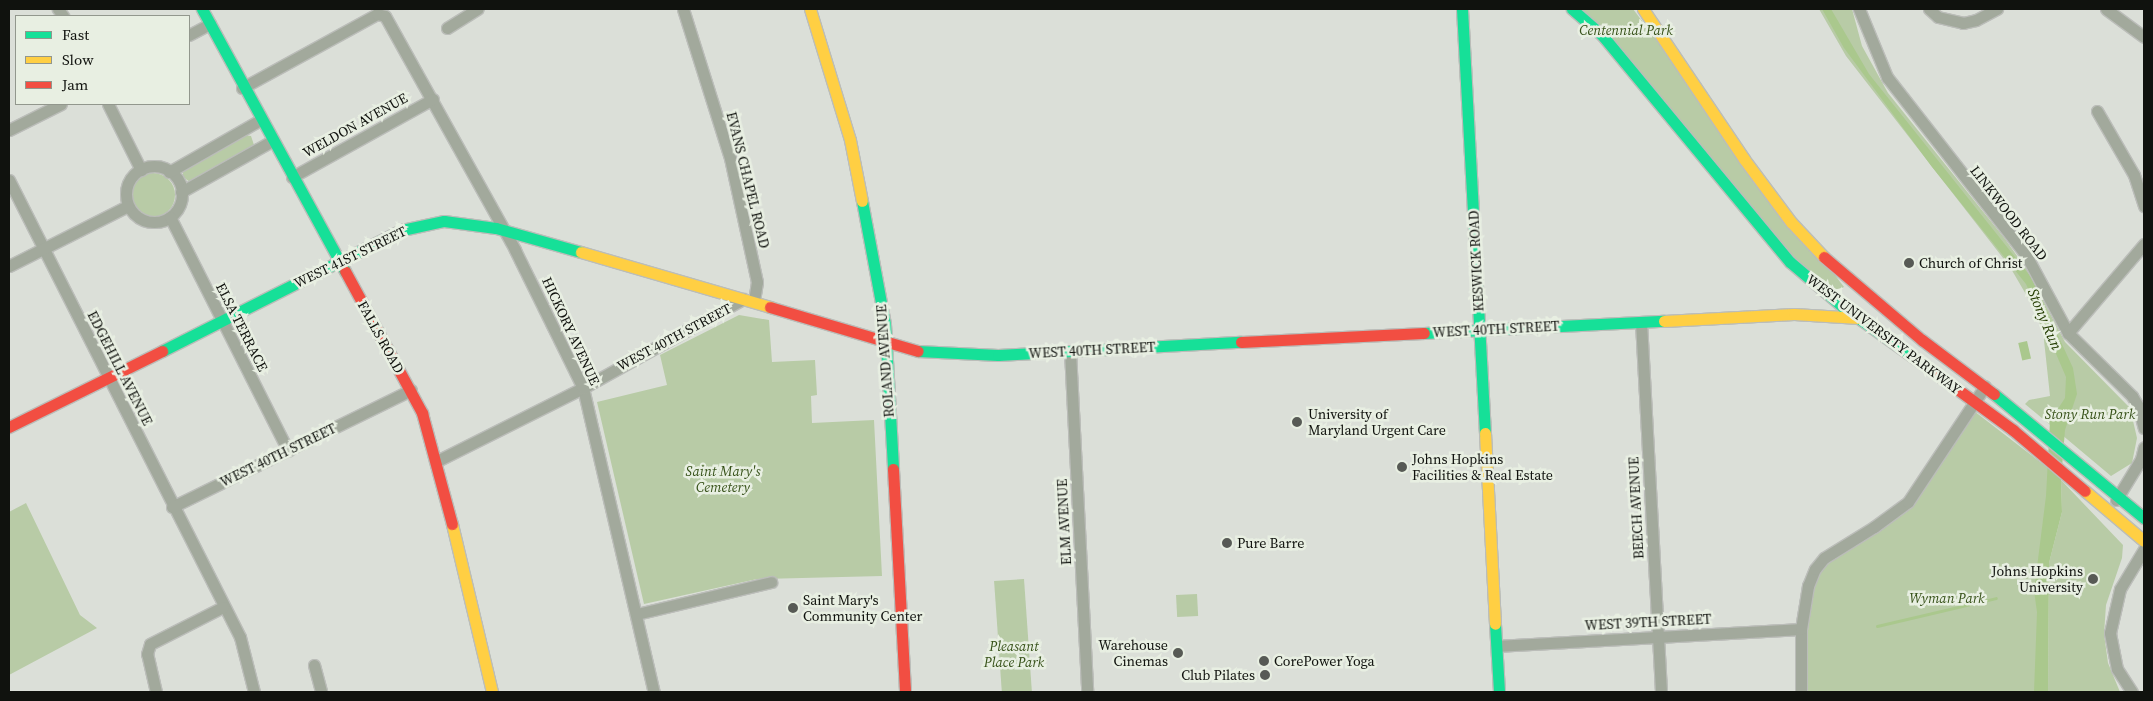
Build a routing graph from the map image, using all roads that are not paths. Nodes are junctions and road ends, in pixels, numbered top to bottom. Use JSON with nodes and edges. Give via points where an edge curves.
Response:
{"nodes":[{"id":1,"x":202,"y":9,"type":"edge"},
{"id":2,"x":683,"y":9,"type":"edge"},
{"id":3,"x":810,"y":9,"type":"edge"},
{"id":4,"x":1462,"y":9,"type":"edge"},
{"id":5,"x":1572,"y":9,"type":"edge"},
{"id":6,"x":1643,"y":9,"type":"edge"},
{"id":7,"x":1859,"y":9,"type":"edge"},
{"id":8,"x":1929,"y":9,"type":"edge"},
{"id":9,"x":1997,"y":9,"type":"edge"},
{"id":10,"x":2106,"y":9,"type":"edge"},
{"id":11,"x":470,"y":10,"type":"edge"},
{"id":12,"x":210,"y":24,"type":"junction"},
{"id":13,"x":447,"y":28,"type":"dead end"},
{"id":14,"x":190,"y":34,"type":"edge"},
{"id":15,"x":2144,"y":37,"type":"edge"},
{"id":16,"x":242,"y":88,"type":"junction"},
{"id":17,"x":433,"y":99,"type":"junction"},
{"id":18,"x":59,"y":105,"type":"edge"},
{"id":19,"x":108,"y":105,"type":"edge"},
{"id":20,"x":2097,"y":111,"type":"dead end"},
{"id":21,"x":260,"y":120,"type":"junction"},
{"id":22,"x":9,"y":130,"type":"edge"},
{"id":23,"x":272,"y":141,"type":"junction"},
{"id":24,"x":140,"y":170,"type":"junction"},
{"id":25,"x":170,"y":172,"type":"junction"},
{"id":26,"x":292,"y":177,"type":"junction"},
{"id":27,"x":9,"y":180,"type":"edge"},
{"id":28,"x":182,"y":192,"type":"junction"},
{"id":29,"x":128,"y":206,"type":"junction"},
{"id":30,"x":2144,"y":206,"type":"edge"},
{"id":31,"x":170,"y":217,"type":"junction"},
{"id":32,"x":504,"y":230,"type":"junction"},
{"id":33,"x":2143,"y":248,"type":"edge"},
{"id":34,"x":43,"y":249,"type":"junction"},
{"id":35,"x":340,"y":262,"type":"junction"},
{"id":36,"x":9,"y":266,"type":"edge"},
{"id":37,"x":749,"y":301,"type":"junction"},
{"id":38,"x":1843,"y":307,"type":"junction"},
{"id":39,"x":1794,"y":314,"type":"junction"},
{"id":40,"x":1859,"y":318,"type":"junction"},
{"id":41,"x":222,"y":321,"type":"junction"},
{"id":42,"x":1641,"y":322,"type":"junction"},
{"id":43,"x":1480,"y":330,"type":"junction"},
{"id":44,"x":2068,"y":333,"type":"junction"},
{"id":45,"x":1922,"y":340,"type":"junction"},
{"id":46,"x":886,"y":342,"type":"junction"},
{"id":47,"x":1070,"y":351,"type":"junction"},
{"id":48,"x":108,"y":378,"type":"junction"},
{"id":49,"x":1985,"y":386,"type":"junction"},
{"id":50,"x":583,"y":388,"type":"junction"},
{"id":51,"x":411,"y":390,"type":"junction"},
{"id":52,"x":1975,"y":401,"type":"junction"},
{"id":53,"x":9,"y":427,"type":"edge"},
{"id":54,"x":2144,"y":428,"type":"edge"},
{"id":55,"x":2144,"y":447,"type":"edge"},
{"id":56,"x":288,"y":450,"type":"junction"},
{"id":57,"x":437,"y":461,"type":"junction"},
{"id":58,"x":2118,"y":496,"type":"junction"},
{"id":59,"x":172,"y":507,"type":"junction"},
{"id":60,"x":2109,"y":510,"type":"junction"},
{"id":61,"x":2144,"y":518,"type":"edge"},
{"id":62,"x":2144,"y":541,"type":"edge"},
{"id":63,"x":2144,"y":549,"type":"edge"},
{"id":64,"x":771,"y":582,"type":"dead end"},
{"id":65,"x":223,"y":607,"type":"junction"},
{"id":66,"x":637,"y":614,"type":"junction"},
{"id":67,"x":1801,"y":629,"type":"junction"},
{"id":68,"x":1657,"y":637,"type":"junction"},
{"id":69,"x":1497,"y":646,"type":"junction"},
{"id":70,"x":314,"y":665,"type":"dead end"},
{"id":71,"x":156,"y":692,"type":"edge"},
{"id":72,"x":254,"y":692,"type":"edge"},
{"id":73,"x":321,"y":692,"type":"edge"},
{"id":74,"x":492,"y":692,"type":"edge"},
{"id":75,"x":654,"y":692,"type":"edge"},
{"id":76,"x":905,"y":692,"type":"edge"},
{"id":77,"x":1087,"y":692,"type":"edge"},
{"id":78,"x":1499,"y":692,"type":"edge"},
{"id":79,"x":1661,"y":692,"type":"edge"},
{"id":80,"x":1802,"y":692,"type":"edge"},
{"id":81,"x":2132,"y":692,"type":"edge"}],
"edges":[{"from":1,"to":12,"type":"main road","name":"FALLS ROAD"},
{"from":2,"to":37,"type":"street","name":"EVANS CHAPEL ROAD","via":[[730,158],[757,282]]},
{"from":3,"to":46,"type":"main road","name":"ROLAND AVENUE","via":[[850,140]]},
{"from":4,"to":43,"type":"main road","name":"KESWICK ROAD"},
{"from":5,"to":38,"type":"main road","name":"WEST UNIVERSITY PARKWAY","via":[[1618,54],[1776,248]]},
{"from":6,"to":45,"type":"main road","name":"WEST UNIVERSITY PARKWAY","via":[[1791,222],[1841,272]]},
{"from":7,"to":44,"type":"street","name":"LINKWOOD ROAD","via":[[1886,77],[2026,255]]},
{"from":8,"to":9,"type":"street","via":[[1946,21],[1963,23]]},
{"from":10,"to":15,"type":"street"},
{"from":11,"to":13,"type":"street"},
{"from":12,"to":14,"type":"street"},
{"from":12,"to":16,"type":"main road","name":"FALLS ROAD"},
{"from":16,"to":17,"type":"street","name":"HICKORY AVENUE","via":[[381,13],[386,16]]},
{"from":16,"to":21,"type":"main road","name":"FALLS ROAD"},
{"from":17,"to":26,"type":"street","name":"WELDON AVENUE"},
{"from":17,"to":32,"type":"street","name":"HICKORY AVENUE"},
{"from":18,"to":22,"type":"street"},
{"from":19,"to":24,"type":"street"},
{"from":20,"to":30,"type":"street","via":[[2134,175]]},
{"from":21,"to":23,"type":"main road","name":"FALLS ROAD"},
{"from":21,"to":25,"type":"street"},
{"from":23,"to":26,"type":"main road","name":"FALLS ROAD"},
{"from":23,"to":28,"type":"street"},
{"from":24,"to":25,"type":"street","via":[[158,167]]},
{"from":24,"to":29,"type":"street","via":[[128,183]]},
{"from":25,"to":28,"type":"street"},
{"from":26,"to":35,"type":"main road","name":"FALLS ROAD"},
{"from":27,"to":34,"type":"street","name":"EDGEHILL AVENUE"},
{"from":28,"to":31,"type":"street","via":[[179,206]]},
{"from":29,"to":31,"type":"street","via":[[136,216],[146,221],[159,222]]},
{"from":29,"to":34,"type":"street"},
{"from":31,"to":41,"type":"street","name":"ELSA TERRACE"},
{"from":32,"to":35,"type":"main road","name":"WEST 41ST STREET","via":[[465,222],[434,222],[402,230]]},
{"from":32,"to":37,"type":"main road","name":"WEST 41ST STREET"},
{"from":32,"to":50,"type":"street","name":"HICKORY AVENUE"},
{"from":33,"to":44,"type":"street"},
{"from":34,"to":36,"type":"street"},
{"from":34,"to":48,"type":"street","name":"EDGEHILL AVENUE"},
{"from":35,"to":41,"type":"main road","name":"WEST 41ST STREET"},
{"from":35,"to":51,"type":"main road","name":"FALLS ROAD"},
{"from":37,"to":46,"type":"main road","name":"WEST 40TH STREET"},
{"from":37,"to":50,"type":"street","name":"WEST 40TH STREET"},
{"from":38,"to":39,"type":"main road","name":"WEST 40TH STREET","via":[[1805,309]]},
{"from":38,"to":40,"type":"main road","name":"WEST UNIVERSITY PARKWAY"},
{"from":38,"to":45,"type":"main road","name":"WEST 40TH STREET","via":[[1870,310]]},
{"from":39,"to":40,"type":"main road","name":"WEST 40TH STREET"},
{"from":39,"to":42,"type":"main road","name":"WEST 40TH STREET"},
{"from":40,"to":52,"type":"main road","name":"WEST UNIVERSITY PARKWAY"},
{"from":41,"to":48,"type":"main road","name":"WEST 41ST STREET"},
{"from":41,"to":56,"type":"street","name":"ELSA TERRACE"},
{"from":42,"to":43,"type":"main road","name":"WEST 40TH STREET"},
{"from":42,"to":68,"type":"street","name":"BEECH AVENUE"},
{"from":43,"to":47,"type":"main road","name":"WEST 40TH STREET"},
{"from":43,"to":69,"type":"main road","name":"KESWICK ROAD"},
{"from":44,"to":54,"type":"street","name":"LINKWOOD ROAD","via":[[2132,396]]},
{"from":45,"to":49,"type":"main road","name":"WEST UNIVERSITY PARKWAY"},
{"from":46,"to":47,"type":"main road","name":"WEST 40TH STREET","via":[[919,351],[953,355]]},
{"from":46,"to":76,"type":"main road","name":"ROLAND AVENUE"},
{"from":47,"to":77,"type":"street","name":"ELM AVENUE"},
{"from":48,"to":53,"type":"main road","name":"WEST 41ST STREET"},
{"from":48,"to":59,"type":"street","name":"EDGEHILL AVENUE"},
{"from":49,"to":52,"type":"street"},
{"from":49,"to":58,"type":"main road","name":"WEST UNIVERSITY PARKWAY"},
{"from":50,"to":57,"type":"street","name":"WEST 40TH STREET"},
{"from":50,"to":66,"type":"street","name":"HICKORY AVENUE"},
{"from":51,"to":56,"type":"street","name":"WEST 40TH STREET"},
{"from":51,"to":57,"type":"main road","name":"FALLS ROAD","via":[[427,424]]},
{"from":52,"to":60,"type":"main road","name":"WEST UNIVERSITY PARKWAY"},
{"from":52,"to":67,"type":"street","via":[[1908,502],[1874,528],[1824,558],[1812,575]]},
{"from":55,"to":58,"type":"street","via":[[2141,459]]},
{"from":56,"to":59,"type":"street","name":"WEST 40TH STREET"},
{"from":57,"to":74,"type":"main road","name":"FALLS ROAD"},
{"from":58,"to":60,"type":"street"},
{"from":58,"to":61,"type":"main road","name":"WEST UNIVERSITY PARKWAY"},
{"from":59,"to":65,"type":"street","name":"EDGEHILL AVENUE"},
{"from":60,"to":62,"type":"main road","name":"WEST UNIVERSITY PARKWAY"},
{"from":63,"to":81,"type":"street","via":[[2124,578],[2111,624],[2117,669]]},
{"from":64,"to":66,"type":"street"},
{"from":65,"to":71,"type":"street","via":[[150,644],[147,654]]},
{"from":65,"to":72,"type":"street","name":"EDGEHILL AVENUE","via":[[244,645]]},
{"from":66,"to":75,"type":"street","name":"HICKORY AVENUE"},
{"from":67,"to":68,"type":"street","name":"WEST 39TH STREET"},
{"from":67,"to":80,"type":"street"},
{"from":68,"to":69,"type":"street","name":"WEST 39TH STREET"},
{"from":68,"to":79,"type":"street","name":"BEECH AVENUE"},
{"from":69,"to":78,"type":"main road","name":"KESWICK ROAD"},
{"from":70,"to":73,"type":"street"}]}
